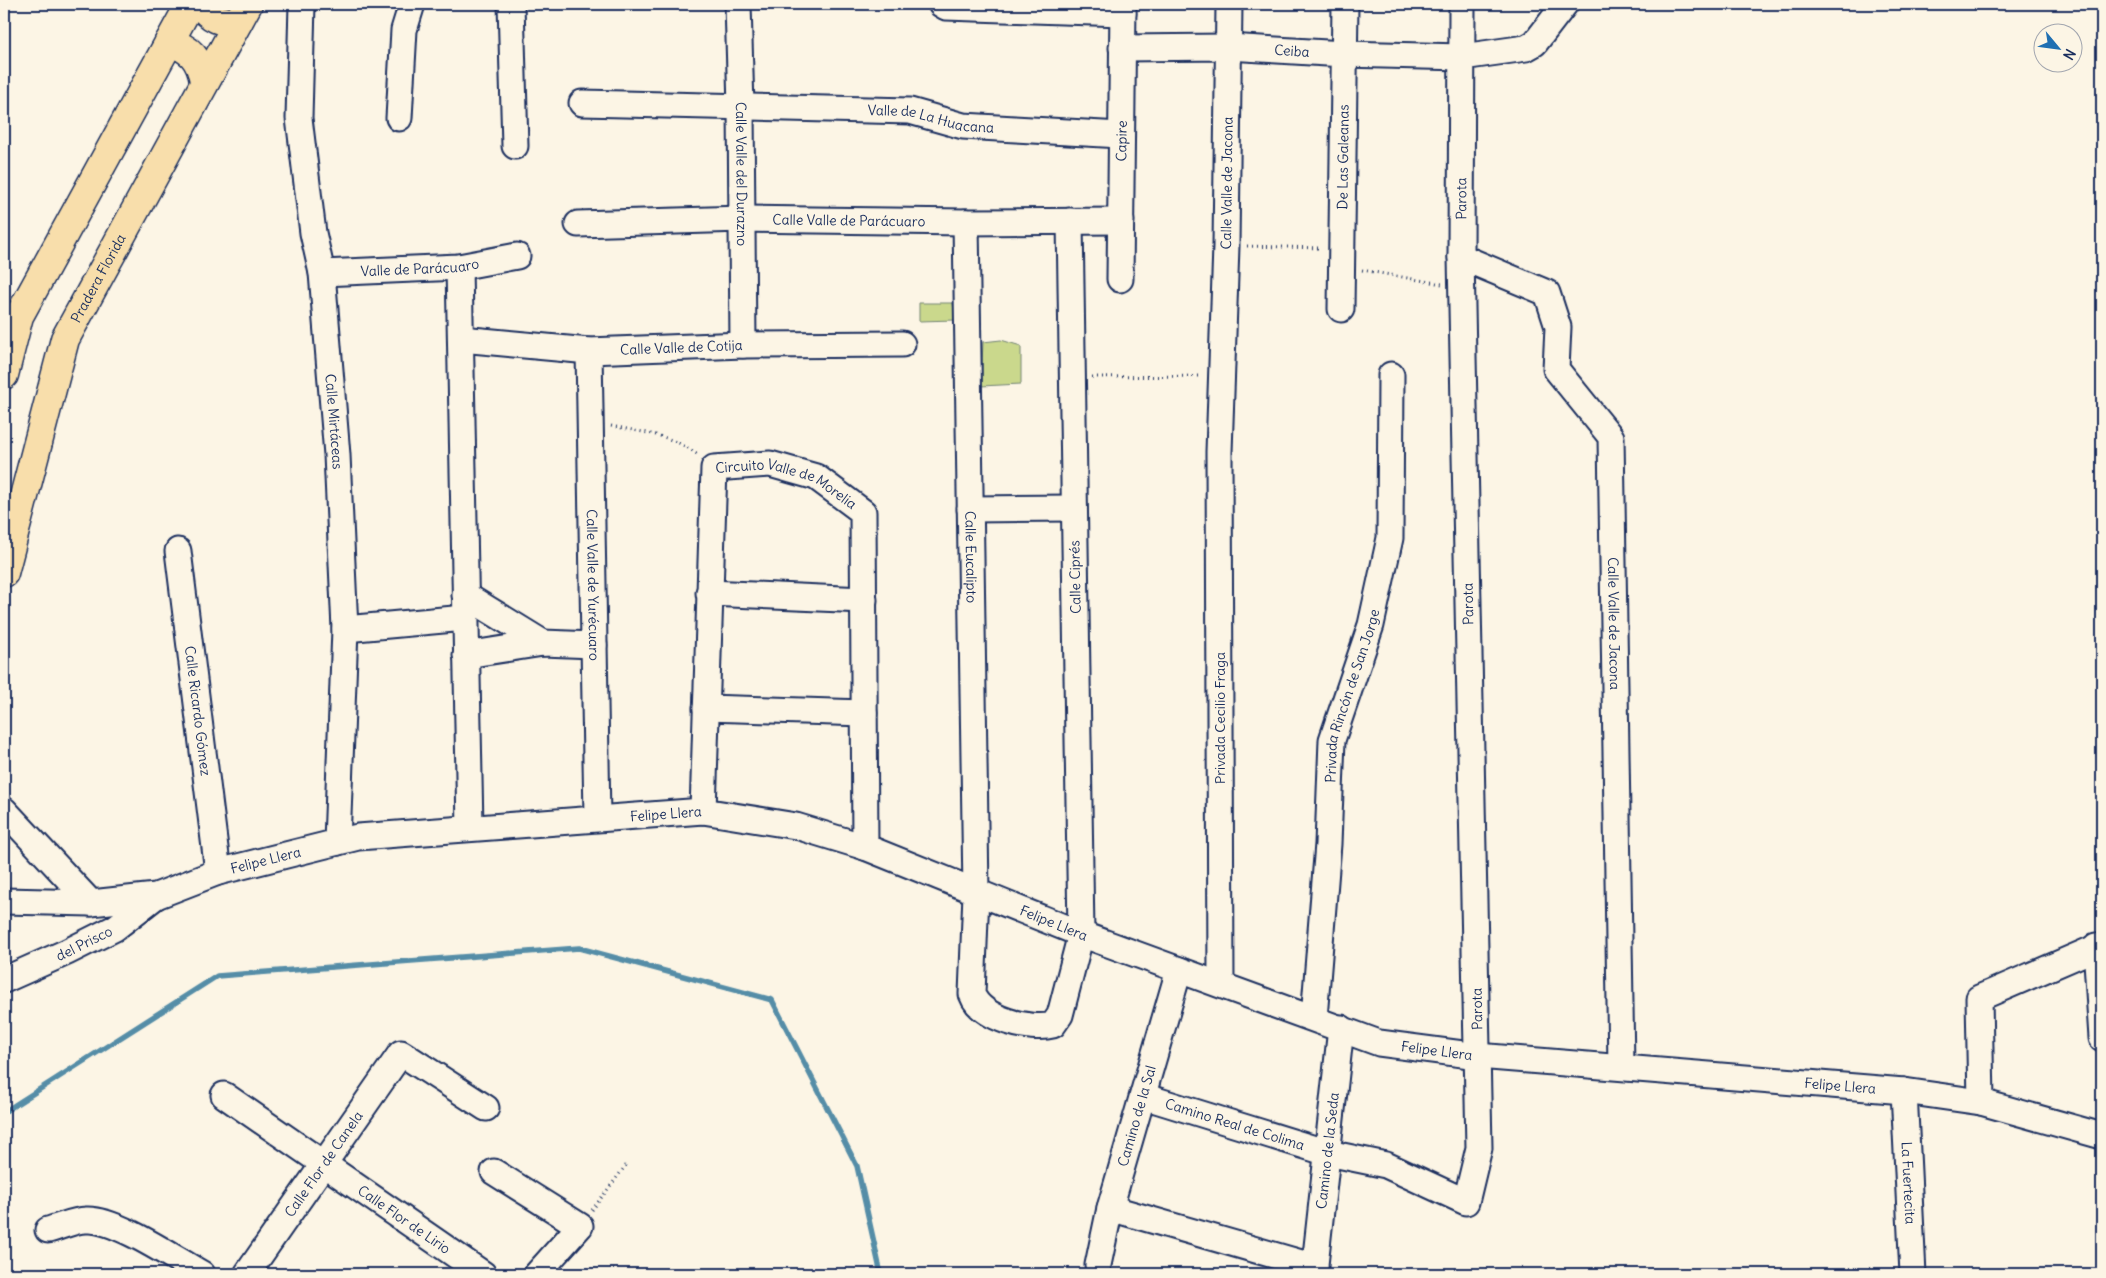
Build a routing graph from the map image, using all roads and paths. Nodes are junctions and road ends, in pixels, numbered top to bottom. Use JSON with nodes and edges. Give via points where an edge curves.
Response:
{"nodes":[{"id":1,"x":190,"y":4,"type":"edge"},
{"id":2,"x":201,"y":4,"type":"edge"},
{"id":3,"x":302,"y":4,"type":"edge"},
{"id":4,"x":412,"y":4,"type":"edge"},
{"id":5,"x":511,"y":4,"type":"edge"},
{"id":6,"x":738,"y":4,"type":"edge"},
{"id":7,"x":941,"y":4,"type":"edge"},
{"id":8,"x":1229,"y":4,"type":"edge"},
{"id":9,"x":1345,"y":4,"type":"edge"},
{"id":10,"x":1462,"y":4,"type":"edge"},
{"id":11,"x":1565,"y":4,"type":"edge"},
{"id":12,"x":1123,"y":8,"type":"edge"},
{"id":13,"x":243,"y":13,"type":"edge"},
{"id":14,"x":169,"y":42,"type":"junction"},
{"id":15,"x":1228,"y":47,"type":"junction"},
{"id":16,"x":1122,"y":48,"type":"junction"},
{"id":17,"x":1344,"y":54,"type":"junction"},
{"id":18,"x":1462,"y":57,"type":"junction"},
{"id":19,"x":204,"y":81,"type":"junction"},
{"id":20,"x":582,"y":103,"type":"dead end"},
{"id":21,"x":741,"y":107,"type":"junction"},
{"id":22,"x":399,"y":118,"type":"dead end"},
{"id":23,"x":1121,"y":135,"type":"junction"},
{"id":24,"x":515,"y":146,"type":"dead end"},
{"id":25,"x":742,"y":219,"type":"junction"},
{"id":26,"x":1070,"y":221,"type":"junction"},
{"id":27,"x":1121,"y":221,"type":"junction"},
{"id":28,"x":966,"y":222,"type":"junction"},
{"id":29,"x":578,"y":224,"type":"dead end"},
{"id":30,"x":1226,"y":246,"type":"junction"},
{"id":31,"x":517,"y":256,"type":"dead end"},
{"id":32,"x":1461,"y":257,"type":"junction"},
{"id":33,"x":1341,"y":258,"type":"junction"},
{"id":34,"x":459,"y":267,"type":"junction"},
{"id":35,"x":322,"y":273,"type":"junction"},
{"id":36,"x":1120,"y":279,"type":"dead end"},
{"id":37,"x":1462,"y":288,"type":"junction"},
{"id":38,"x":1341,"y":309,"type":"dead end"},
{"id":39,"x":461,"y":339,"type":"junction"},
{"id":40,"x":902,"y":344,"type":"dead end"},
{"id":41,"x":743,"y":345,"type":"junction"},
{"id":42,"x":589,"y":351,"type":"junction"},
{"id":43,"x":4,"y":374,"type":"edge"},
{"id":44,"x":1391,"y":375,"type":"dead end"},
{"id":45,"x":1072,"y":376,"type":"junction"},
{"id":46,"x":1222,"y":376,"type":"junction"},
{"id":47,"x":590,"y":422,"type":"junction"},
{"id":48,"x":714,"y":468,"type":"junction"},
{"id":49,"x":970,"y":508,"type":"junction"},
{"id":50,"x":1074,"y":508,"type":"junction"},
{"id":51,"x":178,"y":551,"type":"dead end"},
{"id":52,"x":4,"y":573,"type":"edge"},
{"id":53,"x":709,"y":593,"type":"junction"},
{"id":54,"x":864,"y":600,"type":"junction"},
{"id":55,"x":465,"y":606,"type":"junction"},
{"id":56,"x":345,"y":629,"type":"junction"},
{"id":57,"x":543,"y":643,"type":"junction"},
{"id":58,"x":594,"y":645,"type":"junction"},
{"id":59,"x":466,"y":655,"type":"junction"},
{"id":60,"x":706,"y":708,"type":"junction"},
{"id":61,"x":864,"y":713,"type":"junction"},
{"id":62,"x":4,"y":810,"type":"edge"},
{"id":63,"x":703,"y":812,"type":"junction"},
{"id":64,"x":597,"y":818,"type":"junction"},
{"id":65,"x":470,"y":828,"type":"junction"},
{"id":66,"x":337,"y":842,"type":"junction"},
{"id":67,"x":866,"y":847,"type":"junction"},
{"id":68,"x":218,"y":872,"type":"junction"},
{"id":69,"x":976,"y":893,"type":"junction"},
{"id":70,"x":156,"y":896,"type":"junction"},
{"id":71,"x":4,"y":901,"type":"edge"},
{"id":72,"x":91,"y":903,"type":"junction"},
{"id":73,"x":1081,"y":934,"type":"junction"},
{"id":74,"x":2099,"y":946,"type":"edge"},
{"id":75,"x":1179,"y":970,"type":"junction"},
{"id":76,"x":4,"y":980,"type":"edge"},
{"id":77,"x":1221,"y":984,"type":"junction"},
{"id":78,"x":1314,"y":1018,"type":"junction"},
{"id":79,"x":1341,"y":1028,"type":"junction"},
{"id":80,"x":2102,"y":1038,"type":"edge"},
{"id":81,"x":1478,"y":1056,"type":"junction"},
{"id":82,"x":1621,"y":1067,"type":"junction"},
{"id":83,"x":1904,"y":1092,"type":"junction"},
{"id":84,"x":224,"y":1095,"type":"dead end"},
{"id":85,"x":1143,"y":1096,"type":"junction"},
{"id":86,"x":1981,"y":1102,"type":"junction"},
{"id":87,"x":486,"y":1108,"type":"dead end"},
{"id":88,"x":2102,"y":1136,"type":"edge"},
{"id":89,"x":1328,"y":1153,"type":"junction"},
{"id":90,"x":627,"y":1164,"type":"dead end"},
{"id":91,"x":324,"y":1165,"type":"junction"},
{"id":92,"x":494,"y":1172,"type":"dead end"},
{"id":93,"x":1466,"y":1202,"type":"joint"},
{"id":94,"x":1110,"y":1208,"type":"junction"},
{"id":95,"x":580,"y":1226,"type":"junction"},
{"id":96,"x":48,"y":1230,"type":"dead end"},
{"id":97,"x":1098,"y":1265,"type":"dead end"},
{"id":98,"x":1315,"y":1270,"type":"edge"},
{"id":99,"x":202,"y":1274,"type":"edge"},
{"id":100,"x":246,"y":1274,"type":"edge"},
{"id":101,"x":483,"y":1274,"type":"edge"},
{"id":102,"x":537,"y":1274,"type":"edge"},
{"id":103,"x":1913,"y":1274,"type":"edge"}],
"edges":[{"from":1,"to":14,"type":"main road"},
{"from":2,"to":13,"type":"main road","via":[[211,16],[224,22]]},
{"from":3,"to":35,"type":"street","name":"Calle Mirtáceas","via":[[299,118],[313,233]]},
{"from":4,"to":22,"type":"street","via":[[404,30]]},
{"from":5,"to":24,"type":"street"},
{"from":6,"to":21,"type":"street","name":"Calle Valle del Durazno"},
{"from":7,"to":12,"type":"street","via":[[946,7]]},
{"from":8,"to":15,"type":"street","name":"Calle Valle de Jacona"},
{"from":9,"to":17,"type":"street","name":"De Las Galeanas"},
{"from":10,"to":18,"type":"street","name":"Parota"},
{"from":11,"to":18,"type":"street","name":"Ceiba","via":[[1535,43],[1526,48]]},
{"from":12,"to":16,"type":"street","name":"Capire"},
{"from":13,"to":19,"type":"main road","name":"Pradera Florida"},
{"from":14,"to":19,"type":"main road","via":[[194,55],[202,67]]},
{"from":14,"to":43,"type":"main road","via":[[19,316]]},
{"from":15,"to":16,"type":"street","name":"Ceiba"},
{"from":15,"to":17,"type":"street","name":"Ceiba"},
{"from":15,"to":30,"type":"street","name":"Calle Valle de Jacona"},
{"from":16,"to":23,"type":"street","name":"Capire"},
{"from":17,"to":18,"type":"street","name":"Ceiba"},
{"from":17,"to":33,"type":"street","name":"De Las Galeanas"},
{"from":18,"to":32,"type":"street","name":"Parota"},
{"from":19,"to":52,"type":"main road","name":"Pradera Florida","via":[[65,339]]},
{"from":20,"to":21,"type":"street","name":"Valle de La Huacana"},
{"from":21,"to":23,"type":"street","name":"Valle de La Huacana","via":[[910,111],[963,126]]},
{"from":21,"to":25,"type":"street","name":"Calle Valle del Durazno"},
{"from":23,"to":27,"type":"street","name":"Capire"},
{"from":25,"to":28,"type":"street","name":"Calle Valle de Parácuaro"},
{"from":25,"to":29,"type":"street","name":"Calle Valle de Parácuaro"},
{"from":25,"to":41,"type":"street","name":"Calle Valle del Durazno"},
{"from":26,"to":27,"type":"street","name":"Calle Valle de Parácuaro"},
{"from":26,"to":28,"type":"street","name":"Calle Valle de Parácuaro"},
{"from":26,"to":45,"type":"street","name":"Calle Ciprés"},
{"from":27,"to":36,"type":"street","name":"Capire"},
{"from":28,"to":49,"type":"street","name":"Calle Eucalipto"},
{"from":30,"to":33,"type":"path","name":"Calle Valle de Jacona"},
{"from":30,"to":46,"type":"street","name":"Privada Cecilio Fraga"},
{"from":31,"to":34,"type":"street","name":"Valle de Parácuaro"},
{"from":32,"to":37,"type":"street","name":"Parota"},
{"from":32,"to":82,"type":"street","name":"Calle Valle de Jacona","via":[[1547,293],[1558,327],[1556,369],[1611,437]]},
{"from":33,"to":37,"type":"path","name":"Calle Valle de Jacona"},
{"from":33,"to":38,"type":"street","name":"De Las Galeanas"},
{"from":34,"to":35,"type":"street","name":"Valle de Parácuaro"},
{"from":34,"to":39,"type":"street"},
{"from":35,"to":56,"type":"street","name":"Calle Mirtáceas","via":[[337,455]]},
{"from":37,"to":81,"type":"street","name":"Parota"},
{"from":39,"to":42,"type":"street","name":"Calle Valle de Cotija"},
{"from":39,"to":55,"type":"street"},
{"from":40,"to":41,"type":"street","name":"Calle Valle de Cotija"},
{"from":41,"to":42,"type":"street","name":"Calle Valle de Cotija"},
{"from":42,"to":47,"type":"street","name":"Calle Valle de Yurécuaro"},
{"from":44,"to":78,"type":"street","name":"Privada Rincón de San Jorge","via":[[1390,538],[1371,625],[1332,740],[1328,844]]},
{"from":45,"to":46,"type":"path"},
{"from":45,"to":50,"type":"street","name":"Calle Ciprés"},
{"from":46,"to":77,"type":"street","name":"Privada Cecilio Fraga","via":[[1219,452]]},
{"from":47,"to":48,"type":"path","via":[[662,436],[688,446]]},
{"from":47,"to":58,"type":"street","name":"Calle Valle de Yurécuaro"},
{"from":48,"to":53,"type":"street","name":"Circuito Valle de Morelia"},
{"from":48,"to":54,"type":"street","name":"Circuito Valle de Morelia","via":[[770,464],[816,477],[863,512]]},
{"from":49,"to":50,"type":"street"},
{"from":49,"to":69,"type":"street","name":"Calle Eucalipto"},
{"from":50,"to":73,"type":"street","name":"Calle Ciprés"},
{"from":51,"to":68,"type":"street","name":"Calle Ricardo Gómez"},
{"from":53,"to":54,"type":"street"},
{"from":53,"to":60,"type":"street","name":"Circuito Valle de Morelia"},
{"from":54,"to":61,"type":"street","name":"Circuito Valle de Morelia"},
{"from":55,"to":56,"type":"street"},
{"from":55,"to":57,"type":"street"},
{"from":55,"to":59,"type":"street"},
{"from":56,"to":66,"type":"street","name":"Calle Mirtáceas"},
{"from":57,"to":58,"type":"street"},
{"from":57,"to":59,"type":"street"},
{"from":58,"to":64,"type":"street","name":"Calle Valle de Yurécuaro"},
{"from":59,"to":65,"type":"street"},
{"from":60,"to":61,"type":"street"},
{"from":60,"to":63,"type":"street","name":"Circuito Valle de Morelia"},
{"from":61,"to":67,"type":"street","name":"Circuito Valle de Morelia"},
{"from":62,"to":72,"type":"street"},
{"from":63,"to":64,"type":"street","name":"Felipe Llera"},
{"from":63,"to":67,"type":"street","name":"Felipe Llera","via":[[796,826]]},
{"from":64,"to":65,"type":"street","name":"Felipe Llera"},
{"from":65,"to":66,"type":"street","name":"Felipe Llera","via":[[358,837]]},
{"from":66,"to":68,"type":"street","name":"Felipe Llera"},
{"from":67,"to":69,"type":"street","name":"Felipe Llera"},
{"from":68,"to":70,"type":"street","name":"Felipe Llera"},
{"from":69,"to":73,"type":"street","name":"Felipe Llera"},
{"from":69,"to":73,"type":"street","name":"Calle Ciprés","via":[[972,994],[975,1003],[1010,1023],[1043,1028],[1053,1025],[1060,1014]]},
{"from":70,"to":72,"type":"street","name":"Felipe Llera"},
{"from":70,"to":76,"type":"street","name":"del Prisco","via":[[115,928]]},
{"from":71,"to":72,"type":"street","name":"Felipe Llera"},
{"from":73,"to":75,"type":"street","name":"Felipe Llera"},
{"from":74,"to":80,"type":"street"},
{"from":74,"to":86,"type":"street","via":[[1978,998]]},
{"from":75,"to":77,"type":"street","name":"Felipe Llera"},
{"from":75,"to":85,"type":"street","name":"Camino de la Sal"},
{"from":77,"to":78,"type":"street","name":"Felipe Llera"},
{"from":78,"to":79,"type":"street","name":"Felipe Llera"},
{"from":79,"to":81,"type":"street","name":"Felipe Llera","via":[[1379,1044]]},
{"from":79,"to":89,"type":"street","name":"Camino de la Seda"},
{"from":81,"to":82,"type":"street","name":"Felipe Llera"},
{"from":81,"to":93,"type":"street","name":"Parota","via":[[1479,1148]]},
{"from":82,"to":83,"type":"street","name":"Felipe Llera"},
{"from":83,"to":86,"type":"street","name":"Felipe Llera"},
{"from":83,"to":103,"type":"street","name":"La Fuertecita"},
{"from":84,"to":91,"type":"street","name":"Calle Flor de Lirio"},
{"from":85,"to":89,"type":"street","name":"Camino Real de Colima"},
{"from":85,"to":94,"type":"street","name":"Camino de la Sal"},
{"from":86,"to":88,"type":"street","name":"Felipe Llera"},
{"from":87,"to":91,"type":"street","name":"Calle Flor de Canela","via":[[400,1053]]},
{"from":89,"to":93,"type":"street","name":"Camino Real de Colima","via":[[1386,1165]]},
{"from":89,"to":98,"type":"street","name":"Camino de la Seda"},
{"from":90,"to":95,"type":"path"},
{"from":91,"to":100,"type":"street","name":"Calle Flor de Canela"},
{"from":91,"to":101,"type":"street","name":"Calle Flor de Lirio"},
{"from":92,"to":95,"type":"street"},
{"from":94,"to":97,"type":"street","name":"Camino de la Sal"},
{"from":94,"to":98,"type":"street"},
{"from":95,"to":102,"type":"street"},
{"from":96,"to":99,"type":"street","via":[[85,1220],[102,1221]]}]}
